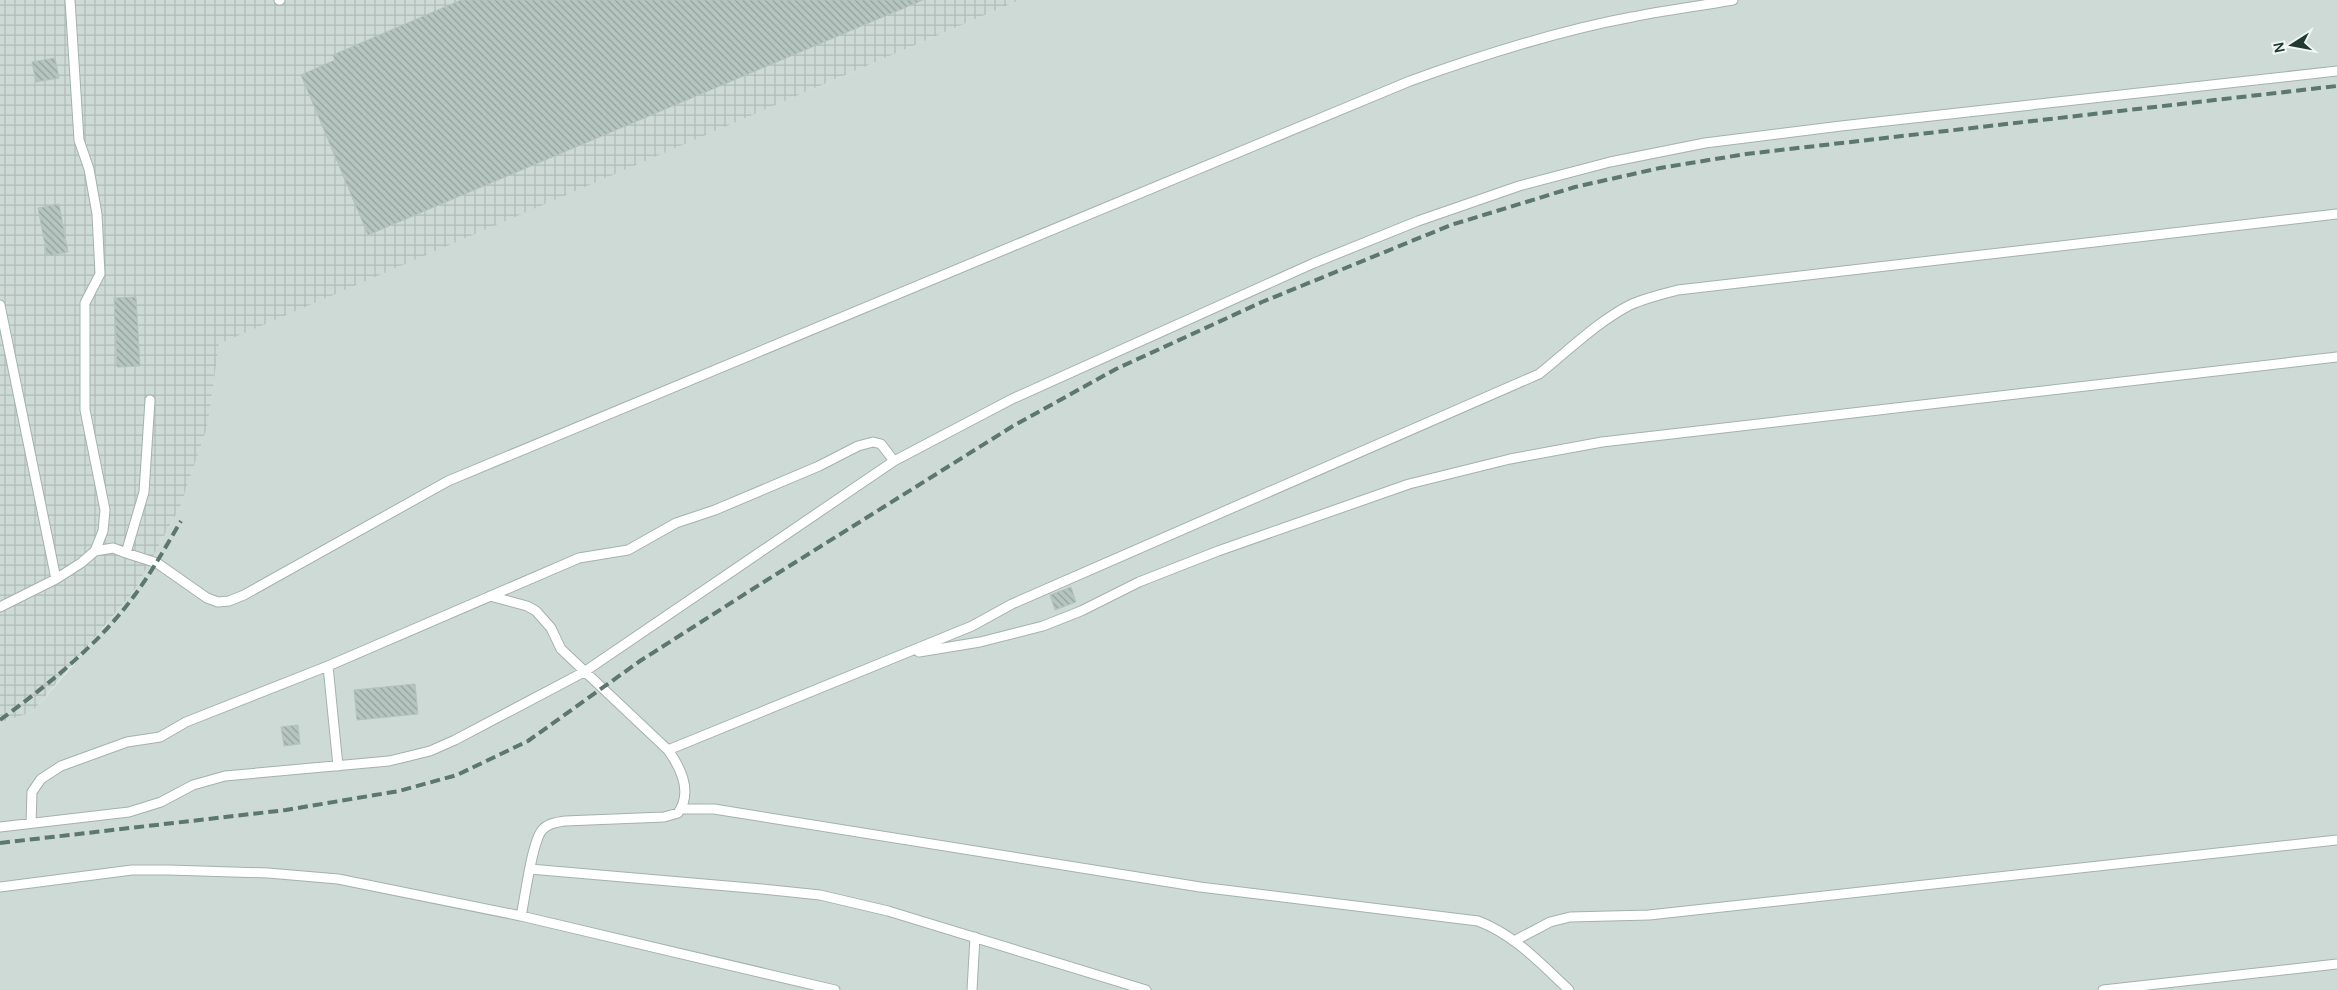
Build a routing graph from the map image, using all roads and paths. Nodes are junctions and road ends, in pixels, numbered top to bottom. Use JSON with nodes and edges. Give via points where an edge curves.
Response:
{"nodes":[{"id":1,"x":70,"y":0,"type":"edge"},
{"id":2,"x":1733,"y":0,"type":"edge"},
{"id":3,"x":2337,"y":71,"type":"edge"},
{"id":4,"x":2337,"y":214,"type":"edge"},
{"id":5,"x":0,"y":305,"type":"edge"},
{"id":6,"x":2337,"y":357,"type":"edge"},
{"id":7,"x":150,"y":400,"type":"dead end"},
{"id":8,"x":894,"y":461,"type":"junction"},
{"id":9,"x":95,"y":551,"type":"junction"},
{"id":10,"x":126,"y":553,"type":"junction"},
{"id":11,"x":56,"y":579,"type":"junction"},
{"id":12,"x":490,"y":596,"type":"junction"},
{"id":13,"x":0,"y":607,"type":"edge"},
{"id":14,"x":902,"y":655,"type":"junction"},
{"id":15,"x":328,"y":666,"type":"junction"},
{"id":16,"x":584,"y":672,"type":"junction"},
{"id":17,"x":668,"y":750,"type":"junction"},
{"id":18,"x":338,"y":766,"type":"junction"},
{"id":19,"x":681,"y":809,"type":"junction"},
{"id":20,"x":31,"y":823,"type":"junction"},
{"id":21,"x":0,"y":827,"type":"edge"},
{"id":22,"x":2337,"y":840,"type":"edge"},
{"id":23,"x":530,"y":869,"type":"junction"},
{"id":24,"x":0,"y":887,"type":"edge"},
{"id":25,"x":521,"y":916,"type":"junction"},
{"id":26,"x":975,"y":937,"type":"junction"},
{"id":27,"x":1516,"y":940,"type":"junction"},
{"id":28,"x":2337,"y":964,"type":"edge"},
{"id":29,"x":835,"y":990,"type":"edge"},
{"id":30,"x":972,"y":990,"type":"edge"},
{"id":31,"x":1146,"y":990,"type":"edge"},
{"id":32,"x":1569,"y":990,"type":"edge"},
{"id":33,"x":2103,"y":990,"type":"edge"}],
"edges":[{"from":1,"to":9,"type":"lane","via":[[79,140],[89,169],[97,214],[100,274],[85,303],[85,410],[105,510],[103,532]]},
{"from":2,"to":10,"type":"lane","via":[[1631,17],[1549,36],[1476,57],[1410,81],[448,481],[230,601],[218,602],[207,598],[157,563]]},
{"from":3,"to":8,"type":"lane","via":[[1705,143],[1610,162],[1520,186],[1418,221],[1314,263],[1012,399]]},
{"from":4,"to":14,"type":"lane","via":[[1678,290],[1651,297],[1611,317],[1539,374]]},
{"from":5,"to":11,"type":"lane"},
{"from":6,"to":14,"type":"lane","via":[[1602,442],[1510,459],[1409,484],[1308,518],[1139,582],[1043,626],[980,642]]},
{"from":7,"to":10,"type":"lane","via":[[144,492]]},
{"from":8,"to":12,"type":"lane","via":[[881,444],[866,443],[715,510],[676,523],[634,548],[579,558]]},
{"from":8,"to":16,"type":"lane"},
{"from":9,"to":10,"type":"lane","via":[[113,548]]},
{"from":9,"to":11,"type":"lane"},
{"from":11,"to":13,"type":"lane"},
{"from":12,"to":15,"type":"lane"},
{"from":12,"to":16,"type":"lane","via":[[536,611],[551,628],[561,650]]},
{"from":14,"to":17,"type":"lane"},
{"from":15,"to":18,"type":"lane"},
{"from":15,"to":20,"type":"lane","via":[[186,722],[160,737],[126,742],[61,766],[41,779],[32,792]]},
{"from":16,"to":17,"type":"lane"},
{"from":16,"to":18,"type":"lane","via":[[430,751],[389,761]]},
{"from":17,"to":19,"type":"lane","via":[[684,776]]},
{"from":18,"to":20,"type":"lane","via":[[225,776],[193,785],[161,802],[129,812]]},
{"from":19,"to":23,"type":"lane","via":[[664,817],[552,824],[543,829],[538,838]]},
{"from":19,"to":27,"type":"lane","via":[[714,809],[1200,887],[1478,921],[1498,928]]},
{"from":20,"to":21,"type":"lane"},
{"from":22,"to":27,"type":"lane","via":[[1649,915],[1570,917],[1550,922]]},
{"from":23,"to":25,"type":"lane"},
{"from":23,"to":26,"type":"lane","via":[[762,888],[820,896],[888,911]]},
{"from":24,"to":25,"type":"lane","via":[[132,870],[268,873],[380,886]]},
{"from":25,"to":29,"type":"lane"},
{"from":26,"to":30,"type":"lane"},
{"from":26,"to":31,"type":"lane"},
{"from":27,"to":32,"type":"lane"},
{"from":28,"to":33,"type":"lane"}]}
